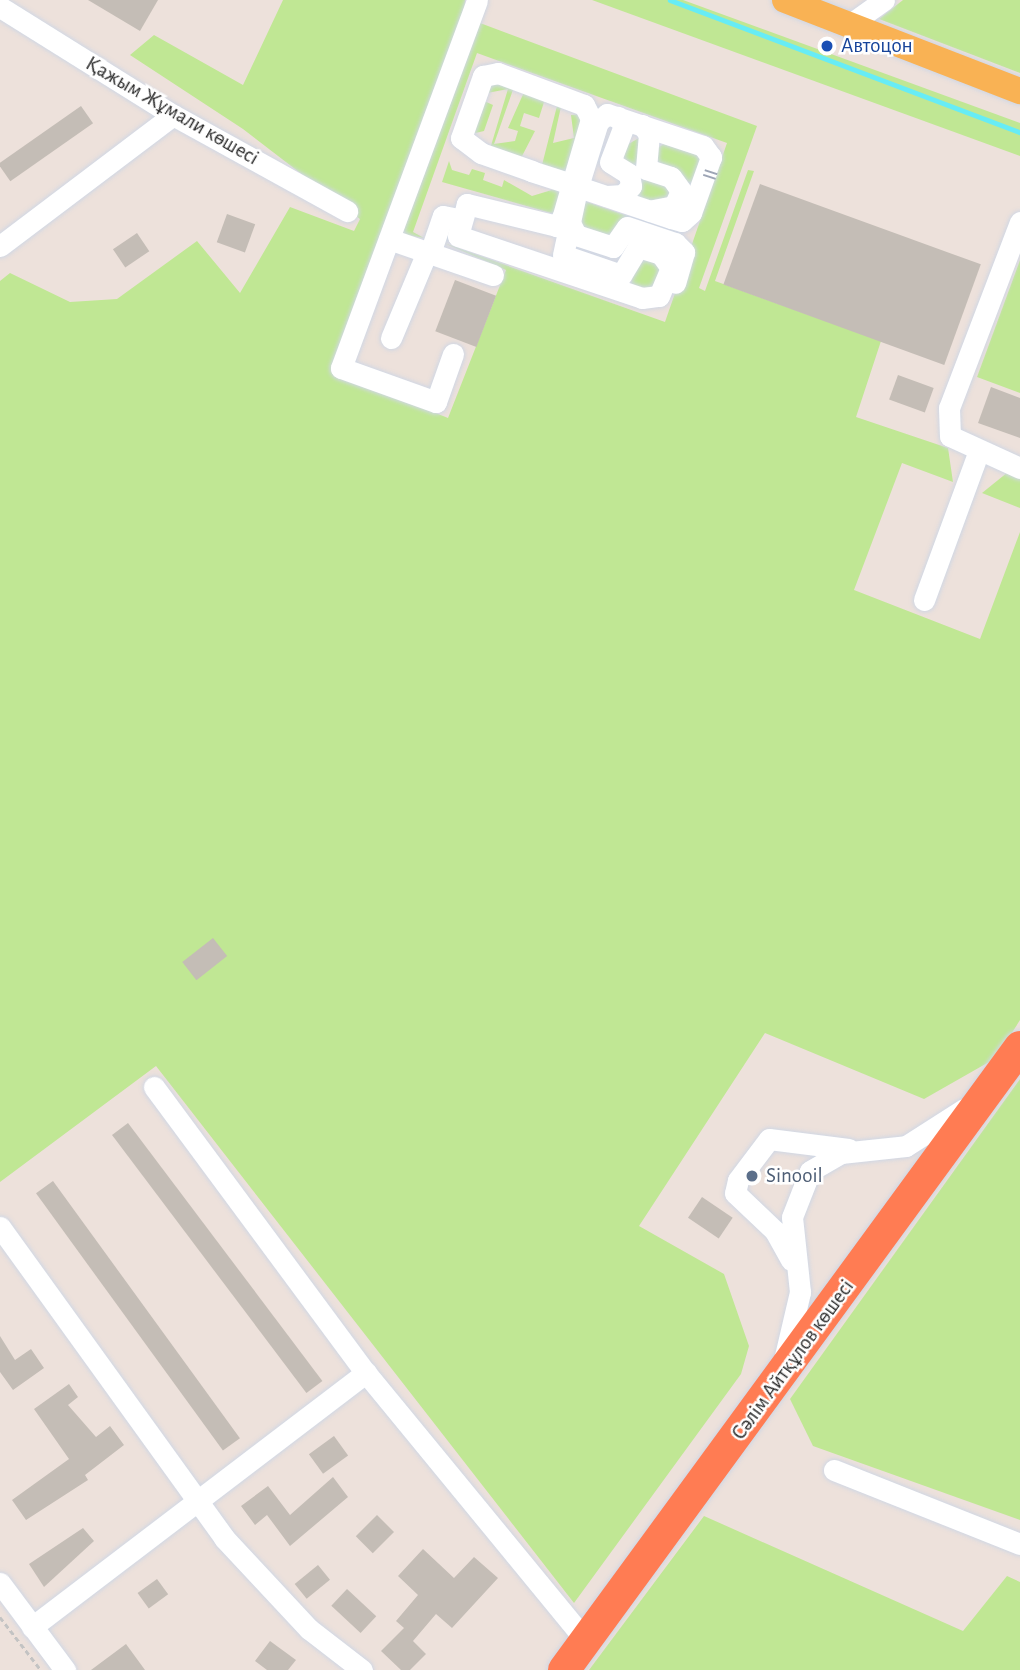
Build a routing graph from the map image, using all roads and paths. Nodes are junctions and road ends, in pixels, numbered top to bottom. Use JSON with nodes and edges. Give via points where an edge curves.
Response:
{"nodes":[{"id":1,"x":477,"y":0,"type":"edge"},
{"id":2,"x":785,"y":0,"type":"edge"},
{"id":3,"x":884,"y":0,"type":"edge"},
{"id":4,"x":0,"y":7,"type":"edge"},
{"id":5,"x":849,"y":25,"type":"junction"},
{"id":6,"x":1020,"y":91,"type":"edge"},
{"id":7,"x":173,"y":115,"type":"junction"},
{"id":8,"x":618,"y":117,"type":"junction"},
{"id":9,"x":642,"y":125,"type":"junction"},
{"id":10,"x":574,"y":189,"type":"junction"},
{"id":11,"x":607,"y":196,"type":"junction"},
{"id":12,"x":347,"y":211,"type":"dead end"},
{"id":13,"x":649,"y":211,"type":"junction"},
{"id":14,"x":457,"y":218,"type":"junction"},
{"id":15,"x":566,"y":219,"type":"junction"},
{"id":16,"x":1020,"y":222,"type":"edge"},
{"id":17,"x":389,"y":239,"type":"junction"},
{"id":18,"x":0,"y":246,"type":"edge"},
{"id":19,"x":429,"y":253,"type":"junction"},
{"id":20,"x":493,"y":275,"type":"dead end"},
{"id":21,"x":397,"y":322,"type":"dead end"},
{"id":22,"x":453,"y":354,"type":"dead end"},
{"id":23,"x":978,"y":453,"type":"junction"},
{"id":24,"x":1020,"y":468,"type":"edge"},
{"id":25,"x":924,"y":600,"type":"dead end"},
{"id":26,"x":1020,"y":1047,"type":"edge"},
{"id":27,"x":154,"y":1087,"type":"dead end"},
{"id":28,"x":988,"y":1091,"type":"junction"},
{"id":29,"x":857,"y":1149,"type":"junction"},
{"id":30,"x":0,"y":1227,"type":"edge"},
{"id":31,"x":796,"y":1322,"type":"junction"},
{"id":32,"x":366,"y":1373,"type":"junction"},
{"id":33,"x":765,"y":1398,"type":"junction"},
{"id":34,"x":834,"y":1469,"type":"dead end"},
{"id":35,"x":203,"y":1502,"type":"junction"},
{"id":36,"x":1020,"y":1544,"type":"edge"},
{"id":37,"x":0,"y":1583,"type":"edge"},
{"id":38,"x":0,"y":1617,"type":"edge"},
{"id":39,"x":32,"y":1628,"type":"junction"},
{"id":40,"x":586,"y":1641,"type":"junction"},
{"id":41,"x":41,"y":1670,"type":"edge"},
{"id":42,"x":65,"y":1670,"type":"edge"},
{"id":43,"x":362,"y":1670,"type":"edge"},
{"id":44,"x":564,"y":1670,"type":"edge"}],
"edges":[{"from":1,"to":17,"type":"street"},
{"from":2,"to":5,"type":"main road"},
{"from":3,"to":5,"type":"street"},
{"from":4,"to":7,"type":"street","name":"Қажым Жұмали көшесі"},
{"from":5,"to":6,"type":"main road"},
{"from":7,"to":12,"type":"street","name":"Қажым Жұмали көшесі"},
{"from":7,"to":18,"type":"street"},
{"from":8,"to":9,"type":"street"},
{"from":8,"to":10,"type":"street","via":[[600,118]]},
{"from":8,"to":11,"type":"street","via":[[624,126],[610,162],[629,174],[631,186],[623,195]]},
{"from":9,"to":13,"type":"street","via":[[649,134],[646,169],[671,177],[681,191],[671,208]]},
{"from":9,"to":13,"type":"street","via":[[703,146],[711,157],[687,218]]},
{"from":10,"to":10,"type":"street","via":[[463,145],[461,134],[483,76],[498,74],[588,107],[591,119]]},
{"from":10,"to":10,"type":"street","via":[[687,229],[696,222],[720,153],[708,140],[497,65],[480,67],[453,135],[457,149]]},
{"from":10,"to":11,"type":"street"},
{"from":10,"to":15,"type":"street"},
{"from":11,"to":13,"type":"street"},
{"from":14,"to":15,"type":"street","via":[[461,201],[471,198],[548,223]]},
{"from":14,"to":15,"type":"street","via":[[450,236],[458,244],[642,308],[666,304],[684,257],[679,246],[627,226],[613,247],[576,234]]},
{"from":14,"to":19,"type":"street","via":[[443,216]]},
{"from":16,"to":23,"type":"street","via":[[949,408],[950,436]]},
{"from":17,"to":19,"type":"street"},
{"from":17,"to":22,"type":"street","via":[[341,368],[436,402]]},
{"from":19,"to":20,"type":"street"},
{"from":19,"to":21,"type":"street"},
{"from":23,"to":24,"type":"street"},
{"from":23,"to":25,"type":"street"},
{"from":26,"to":28,"type":"highway","name":"Сәлім Айтқұлов көшесі"},
{"from":27,"to":32,"type":"street"},
{"from":28,"to":29,"type":"street","via":[[927,1138]]},
{"from":28,"to":33,"type":"highway","name":"Сәлім Айтқұлов көшесі"},
{"from":29,"to":31,"type":"street","via":[[824,1159],[796,1193]]},
{"from":29,"to":31,"type":"street","via":[[778,1137],[762,1144],[738,1180],[735,1193],[775,1231],[790,1256]]},
{"from":30,"to":35,"type":"street"},
{"from":31,"to":33,"type":"street"},
{"from":32,"to":35,"type":"street"},
{"from":32,"to":40,"type":"street"},
{"from":33,"to":40,"type":"highway","name":"Сәлім Айтқұлов көшесі"},
{"from":34,"to":36,"type":"street"},
{"from":35,"to":39,"type":"street"},
{"from":35,"to":43,"type":"street","via":[[265,1587]]},
{"from":37,"to":39,"type":"street"},
{"from":38,"to":41,"type":"path"},
{"from":39,"to":42,"type":"street"},
{"from":40,"to":44,"type":"highway","name":"Сәлім Айтқұлов көшесі"}]}
